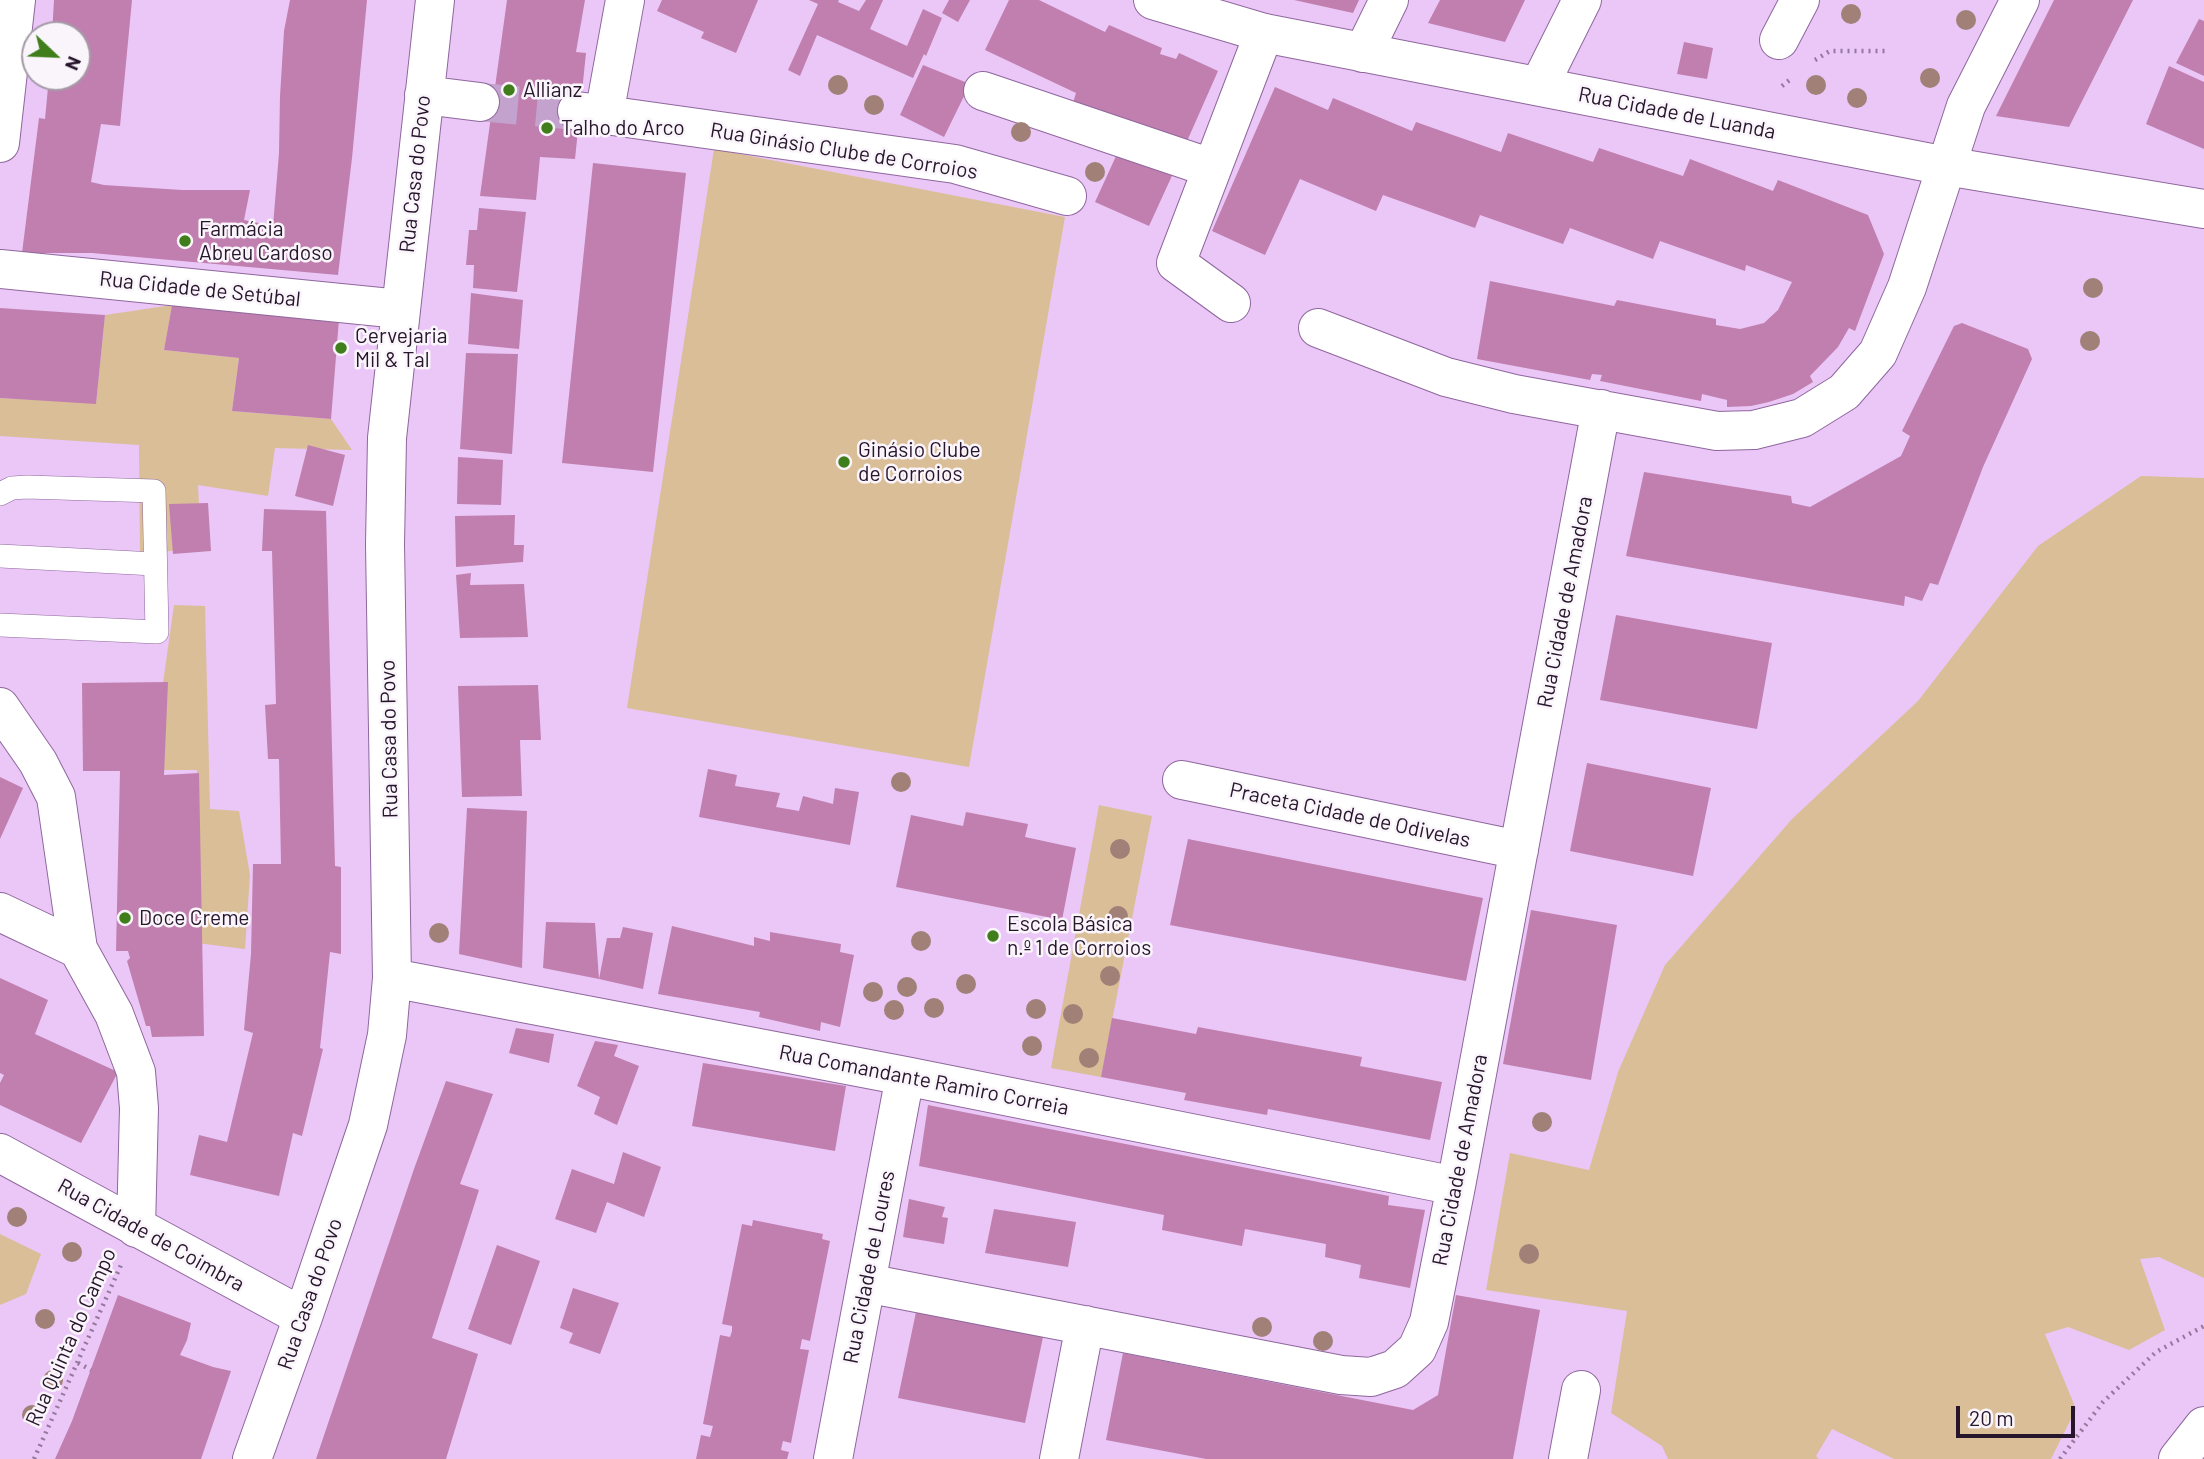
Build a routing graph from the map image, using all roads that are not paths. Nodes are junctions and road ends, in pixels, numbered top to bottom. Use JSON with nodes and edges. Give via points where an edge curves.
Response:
{"nodes":[{"id":1,"x":16,"y":0,"type":"edge"},
{"id":2,"x":435,"y":0,"type":"edge"},
{"id":3,"x":625,"y":0,"type":"edge"},
{"id":4,"x":1153,"y":0,"type":"edge"},
{"id":5,"x":1389,"y":0,"type":"edge"},
{"id":6,"x":1582,"y":0,"type":"edge"},
{"id":7,"x":1800,"y":0,"type":"edge"},
{"id":8,"x":2020,"y":0,"type":"edge"},
{"id":9,"x":1264,"y":33,"type":"junction"},
{"id":10,"x":1779,"y":40,"type":"road end"},
{"id":11,"x":1363,"y":53,"type":"junction"},
{"id":12,"x":1539,"y":86,"type":"junction"},
{"id":13,"x":983,"y":91,"type":"dead end"},
{"id":14,"x":424,"y":95,"type":"junction"},
{"id":15,"x":480,"y":102,"type":"tunnel mouth"},
{"id":16,"x":0,"y":143,"type":"edge"},
{"id":17,"x":1946,"y":166,"type":"junction"},
{"id":18,"x":1211,"y":168,"type":"junction"},
{"id":19,"x":1067,"y":196,"type":"dead end"},
{"id":20,"x":2204,"y":209,"type":"edge"},
{"id":21,"x":0,"y":269,"type":"edge"},
{"id":22,"x":1231,"y":303,"type":"dead end"},
{"id":23,"x":400,"y":309,"type":"junction"},
{"id":24,"x":1318,"y":328,"type":"dead end"},
{"id":25,"x":1601,"y":409,"type":"junction"},
{"id":26,"x":0,"y":494,"type":"edge"},
{"id":27,"x":0,"y":556,"type":"edge"},
{"id":28,"x":155,"y":564,"type":"junction"},
{"id":29,"x":0,"y":625,"type":"edge"},
{"id":30,"x":0,"y":707,"type":"edge"},
{"id":31,"x":1182,"y":780,"type":"dead end"},
{"id":32,"x":1519,"y":850,"type":"junction"},
{"id":33,"x":0,"y":912,"type":"edge"},
{"id":34,"x":78,"y":949,"type":"junction"},
{"id":35,"x":392,"y":978,"type":"junction"},
{"id":36,"x":905,"y":1076,"type":"junction"},
{"id":37,"x":0,"y":1153,"type":"edge"},
{"id":38,"x":1456,"y":1186,"type":"junction"},
{"id":39,"x":136,"y":1228,"type":"junction"},
{"id":40,"x":866,"y":1283,"type":"junction"},
{"id":41,"x":303,"y":1317,"type":"junction"},
{"id":42,"x":1085,"y":1325,"type":"junction"},
{"id":43,"x":1581,"y":1390,"type":"dead end"},
{"id":44,"x":2204,"y":1426,"type":"edge"},
{"id":45,"x":251,"y":1459,"type":"edge"},
{"id":46,"x":833,"y":1459,"type":"edge"},
{"id":47,"x":1059,"y":1459,"type":"edge"},
{"id":48,"x":1567,"y":1459,"type":"edge"},
{"id":49,"x":2178,"y":1459,"type":"edge"}],
"edges":[{"from":1,"to":16,"type":"street"},
{"from":2,"to":14,"type":"street","name":"Rua Casa do Povo"},
{"from":3,"to":19,"type":"street","name":"Rua Ginásio Clube de Corroios","via":[[590,113],[955,164]]},
{"from":4,"to":9,"type":"street","name":"Rua Cidade de Luanda"},
{"from":5,"to":11,"type":"street"},
{"from":6,"to":12,"type":"street"},
{"from":7,"to":10,"type":"street"},
{"from":8,"to":17,"type":"street","via":[[1966,106]]},
{"from":9,"to":11,"type":"street","name":"Rua Cidade de Luanda"},
{"from":9,"to":18,"type":"street"},
{"from":11,"to":12,"type":"street","name":"Rua Cidade de Luanda"},
{"from":12,"to":17,"type":"street","name":"Rua Cidade de Luanda"},
{"from":13,"to":18,"type":"street"},
{"from":14,"to":15,"type":"street"},
{"from":14,"to":23,"type":"street","name":"Rua Casa do Povo"},
{"from":17,"to":20,"type":"street","name":"Rua Cidade de Luanda"},
{"from":17,"to":25,"type":"street","via":[[1907,287],[1883,342],[1844,392],[1802,418],[1754,430],[1717,431]]},
{"from":18,"to":22,"type":"street","via":[[1176,263]]},
{"from":21,"to":23,"type":"street","name":"Rua Cidade de Setúbal"},
{"from":23,"to":35,"type":"street","name":"Rua Casa do Povo","via":[[387,438],[385,544]]},
{"from":24,"to":25,"type":"street","via":[[1446,377]]},
{"from":25,"to":32,"type":"street","name":"Rua Cidade de Amadora"},
{"from":26,"to":28,"type":"lane","via":[[27,487],[154,491]]},
{"from":27,"to":28,"type":"lane"},
{"from":28,"to":29,"type":"lane","via":[[157,632]]},
{"from":30,"to":34,"type":"street","via":[[57,797]]},
{"from":31,"to":32,"type":"street","name":"Praceta Cidade de Odivelas"},
{"from":32,"to":38,"type":"street","name":"Rua Cidade de Amadora"},
{"from":33,"to":34,"type":"street"},
{"from":34,"to":39,"type":"street","via":[[114,1014],[135,1072],[139,1108]]},
{"from":35,"to":36,"type":"street","name":"Rua Comandante Ramiro Correia"},
{"from":35,"to":41,"type":"street","name":"Rua Casa do Povo","via":[[387,1035],[368,1125]]},
{"from":36,"to":38,"type":"street","name":"Rua Comandante Ramiro Correia"},
{"from":36,"to":40,"type":"street","name":"Rua Cidade de Loures"},
{"from":37,"to":39,"type":"street","name":"Rua Cidade de Coimbra"},
{"from":38,"to":42,"type":"street","name":"Rua Cidade de Amadora","via":[[1429,1322],[1417,1349],[1395,1369],[1371,1377],[1341,1375]]},
{"from":39,"to":41,"type":"street","name":"Rua Cidade de Coimbra"},
{"from":40,"to":42,"type":"street","name":"Rua Cidade de Amadora"},
{"from":40,"to":46,"type":"street","name":"Rua Cidade de Loures"},
{"from":41,"to":45,"type":"street","name":"Rua Casa do Povo"},
{"from":42,"to":47,"type":"street"},
{"from":43,"to":48,"type":"street"},
{"from":44,"to":49,"type":"street"}]}
